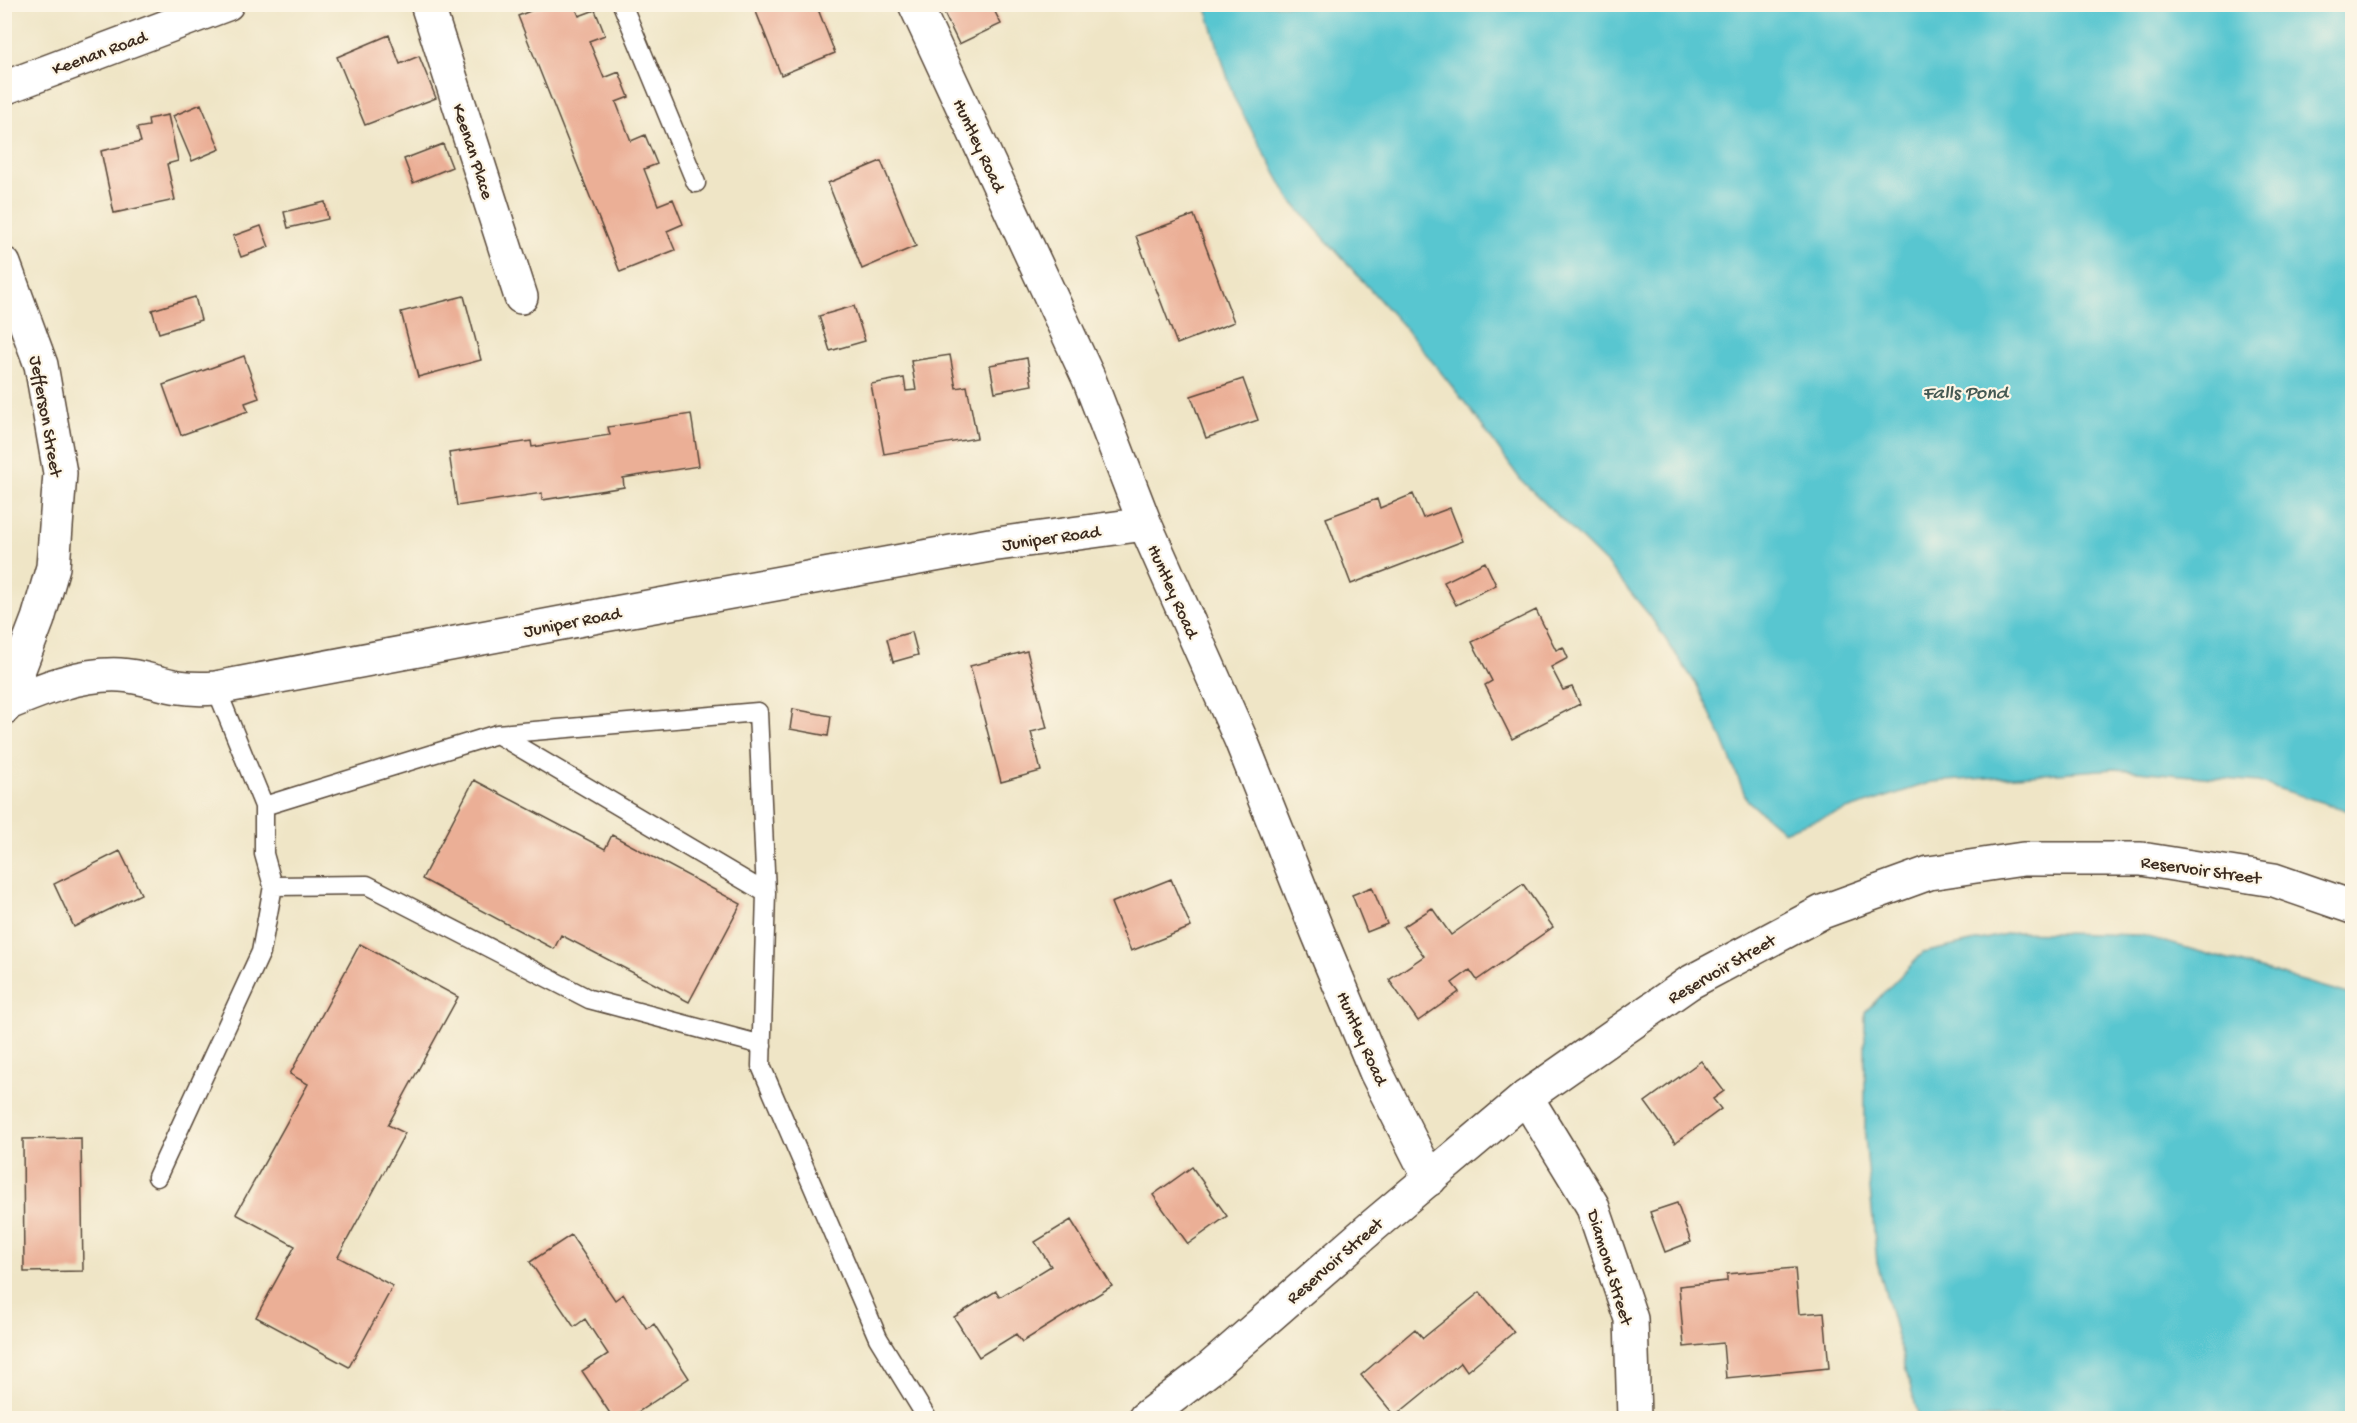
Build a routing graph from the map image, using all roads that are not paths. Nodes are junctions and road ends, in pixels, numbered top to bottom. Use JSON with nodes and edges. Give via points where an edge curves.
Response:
{"nodes":[{"id":1,"x":227,"y":4,"type":"edge"},
{"id":2,"x":427,"y":4,"type":"edge"},
{"id":3,"x":622,"y":4,"type":"edge"},
{"id":4,"x":915,"y":4,"type":"edge"},
{"id":5,"x":4,"y":87,"type":"edge"},
{"id":6,"x":696,"y":183,"type":"dead end"},
{"id":7,"x":4,"y":264,"type":"edge"},
{"id":8,"x":521,"y":297,"type":"dead end"},
{"id":9,"x":1145,"y":524,"type":"junction"},
{"id":10,"x":216,"y":688,"type":"junction"},
{"id":11,"x":5,"y":706,"type":"edge"},
{"id":12,"x":498,"y":734,"type":"junction"},
{"id":13,"x":264,"y":806,"type":"junction"},
{"id":14,"x":273,"y":886,"type":"junction"},
{"id":15,"x":766,"y":893,"type":"junction"},
{"id":16,"x":2352,"y":907,"type":"edge"},
{"id":17,"x":762,"y":1045,"type":"junction"},
{"id":18,"x":1526,"y":1097,"type":"junction"},
{"id":19,"x":157,"y":1177,"type":"dead end"},
{"id":20,"x":1430,"y":1179,"type":"junction"},
{"id":21,"x":927,"y":1419,"type":"edge"},
{"id":22,"x":1145,"y":1419,"type":"edge"},
{"id":23,"x":1634,"y":1419,"type":"edge"}],
"edges":[{"from":1,"to":5,"type":"street","name":"Keenan Road"},
{"from":2,"to":8,"type":"street","name":"Keenan Place"},
{"from":3,"to":6,"type":"lane"},
{"from":4,"to":9,"type":"street","name":"Huntley Road","via":[[1089,379]]},
{"from":7,"to":11,"type":"street","name":"Jefferson Street","via":[[41,365],[60,473],[53,567]]},
{"from":9,"to":10,"type":"street","name":"Juniper Road","via":[[990,545]]},
{"from":9,"to":20,"type":"street","name":"Huntley Road","via":[[1241,740],[1376,1072]]},
{"from":10,"to":11,"type":"street","name":"Juniper Road","via":[[177,687],[118,675],[50,686]]},
{"from":10,"to":13,"type":"lane"},
{"from":12,"to":13,"type":"lane"},
{"from":12,"to":15,"type":"lane"},
{"from":12,"to":15,"type":"lane","via":[[758,712]]},
{"from":13,"to":14,"type":"lane","via":[[264,854]]},
{"from":14,"to":17,"type":"lane","via":[[367,885],[589,999]]},
{"from":14,"to":19,"type":"lane","via":[[261,952]]},
{"from":15,"to":17,"type":"lane"},
{"from":16,"to":18,"type":"street","name":"Reservoir Street","via":[[2274,880],[2141,859],[2023,860],[1929,873],[1822,912],[1689,983]]},
{"from":17,"to":21,"type":"lane","via":[[761,1066],[878,1338]]},
{"from":18,"to":20,"type":"street","name":"Reservoir Street"},
{"from":18,"to":23,"type":"street","name":"Diamond Street","via":[[1592,1205],[1631,1319]]},
{"from":20,"to":22,"type":"street","name":"Reservoir Street","via":[[1208,1370]]}]}
